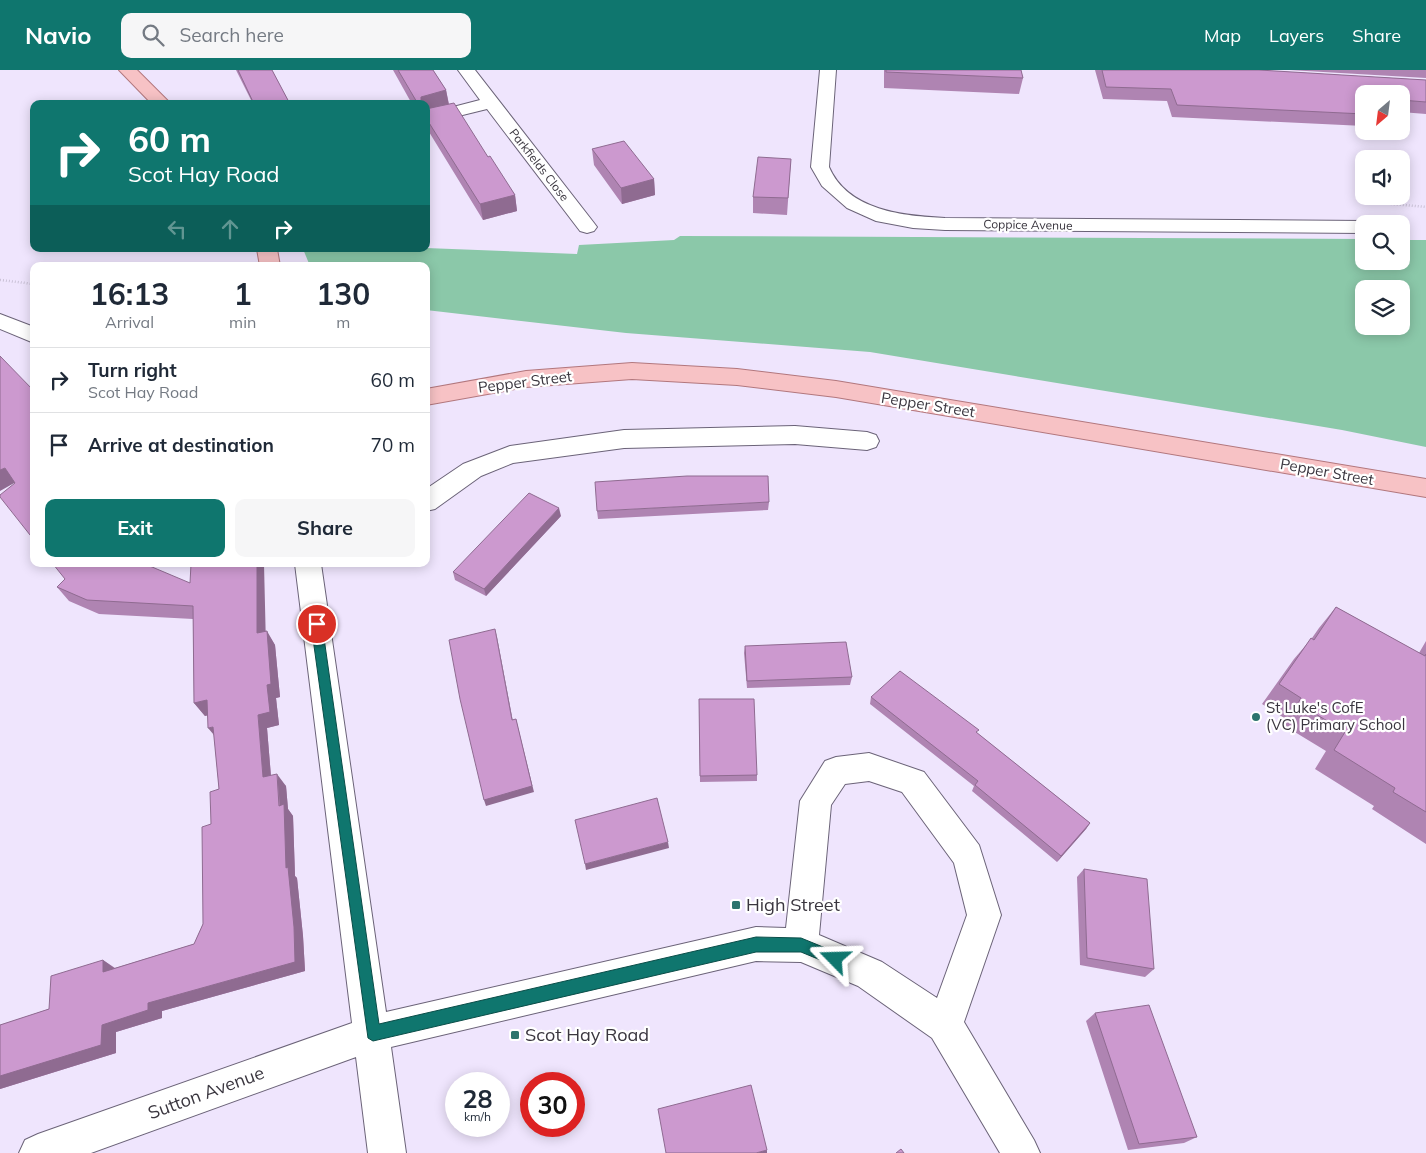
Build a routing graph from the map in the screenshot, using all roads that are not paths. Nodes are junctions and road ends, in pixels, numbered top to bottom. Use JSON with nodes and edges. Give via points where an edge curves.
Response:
{"nodes":[{"id":1,"x":127,"y":70,"type":"edge"},
{"id":2,"x":466,"y":70,"type":"edge"},
{"id":3,"x":828,"y":70,"type":"edge"},
{"id":4,"x":158,"y":100,"type":"edge"},
{"id":5,"x":490,"y":103,"type":"junction"},
{"id":6,"x":430,"y":118,"type":"edge"},
{"id":7,"x":1343,"y":208,"type":"dead end"},
{"id":8,"x":1355,"y":222,"type":"edge"},
{"id":9,"x":587,"y":227,"type":"dead end"},
{"id":10,"x":1355,"y":227,"type":"edge"},
{"id":11,"x":0,"y":321,"type":"edge"},
{"id":12,"x":30,"y":334,"type":"edge"},
{"id":13,"x":430,"y":396,"type":"edge"},
{"id":14,"x":867,"y":441,"type":"dead end"},
{"id":15,"x":1426,"y":488,"type":"edge"},
{"id":16,"x":430,"y":499,"type":"edge"},
{"id":17,"x":311,"y":567,"type":"edge"},
{"id":18,"x":801,"y":945,"type":"junction"},
{"id":19,"x":945,"y":1025,"type":"junction"},
{"id":20,"x":373,"y":1033,"type":"junction"},
{"id":21,"x":38,"y":1153,"type":"edge"},
{"id":22,"x":387,"y":1153,"type":"edge"},
{"id":23,"x":1021,"y":1153,"type":"edge"}],
"edges":[{"from":1,"to":4,"type":"main road"},
{"from":2,"to":5,"type":"street","name":"Parkfields Close"},
{"from":3,"to":10,"type":"street","name":"Coppice Avenue","via":[[820,167],[825,180],[854,206],[879,216],[908,223],[943,224]]},
{"from":5,"to":6,"type":"street"},
{"from":5,"to":9,"type":"street","name":"Parkfields Close"},
{"from":7,"to":8,"type":"street","name":"Coppice Avenue"},
{"from":11,"to":12,"type":"street"},
{"from":13,"to":15,"type":"main road","name":"Pepper Street","via":[[526,379],[632,371],[737,377],[845,391]]},
{"from":14,"to":16,"type":"street","via":[[795,435],[624,439],[510,455],[472,470]]},
{"from":17,"to":20,"type":"street"},
{"from":18,"to":19,"type":"street","via":[[870,974]]},
{"from":18,"to":19,"type":"street","via":[[816,801],[836,771],[869,767],[912,782],[968,856],[984,914]]},
{"from":18,"to":20,"type":"street","name":"Sutton Avenue","via":[[756,944]]},
{"from":19,"to":23,"type":"street"},
{"from":20,"to":21,"type":"street","name":"Sutton Avenue"},
{"from":20,"to":22,"type":"street"}]}
